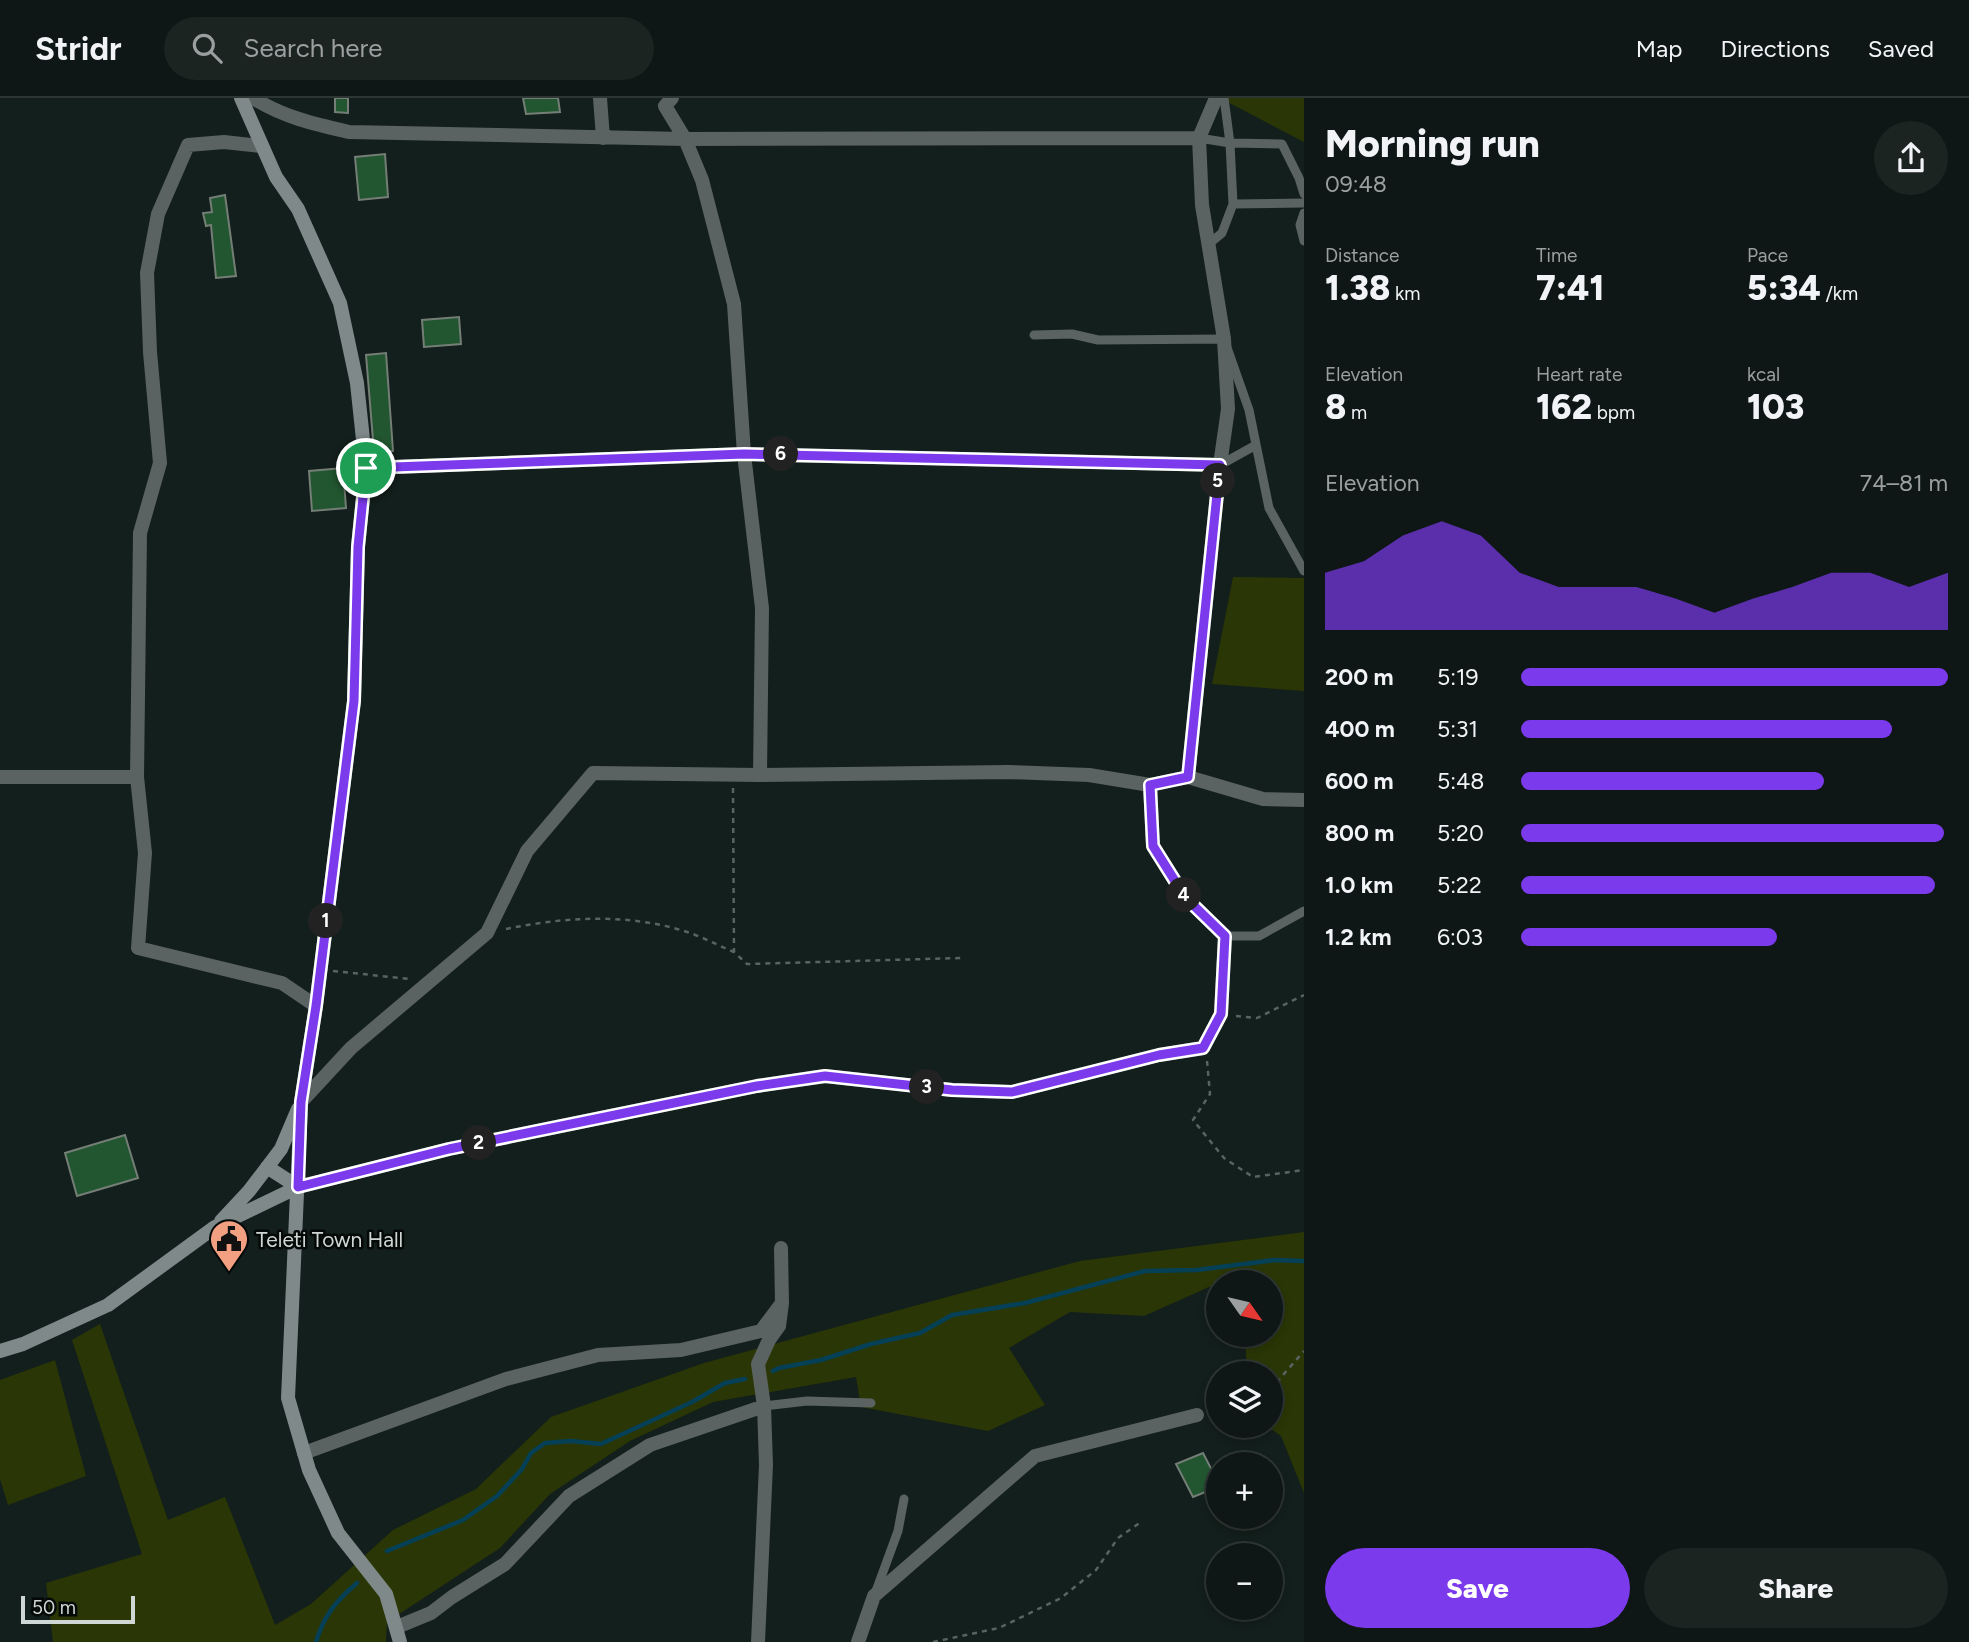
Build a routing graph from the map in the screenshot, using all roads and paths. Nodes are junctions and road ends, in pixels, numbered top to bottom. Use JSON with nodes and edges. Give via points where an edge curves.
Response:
{"nodes":[{"id":1,"x":241,"y":98,"type":"edge"},
{"id":2,"x":253,"y":98,"type":"edge"},
{"id":3,"x":600,"y":98,"type":"edge"},
{"id":4,"x":672,"y":98,"type":"edge"},
{"id":5,"x":1216,"y":98,"type":"edge"},
{"id":6,"x":1224,"y":98,"type":"edge"},
{"id":7,"x":603,"y":138,"type":"junction"},
{"id":8,"x":1199,"y":138,"type":"junction"},
{"id":9,"x":685,"y":139,"type":"junction"},
{"id":10,"x":1230,"y":143,"type":"junction"},
{"id":11,"x":261,"y":146,"type":"junction"},
{"id":12,"x":1304,"y":194,"type":"edge"},
{"id":13,"x":1304,"y":203,"type":"edge"},
{"id":14,"x":1233,"y":204,"type":"junction"},
{"id":15,"x":1304,"y":213,"type":"edge"},
{"id":16,"x":1304,"y":241,"type":"edge"},
{"id":17,"x":1210,"y":243,"type":"junction"},
{"id":18,"x":1034,"y":335,"type":"dead end"},
{"id":19,"x":1224,"y":339,"type":"junction"},
{"id":20,"x":1256,"y":445,"type":"junction"},
{"id":21,"x":744,"y":454,"type":"junction"},
{"id":22,"x":1220,"y":465,"type":"junction"},
{"id":23,"x":366,"y":468,"type":"junction"},
{"id":24,"x":1304,"y":571,"type":"edge"},
{"id":25,"x":733,"y":775,"type":"junction"},
{"id":26,"x":760,"y":775,"type":"junction"},
{"id":27,"x":0,"y":777,"type":"edge"},
{"id":28,"x":137,"y":777,"type":"junction"},
{"id":29,"x":1188,"y":777,"type":"junction"},
{"id":30,"x":1150,"y":785,"type":"junction"},
{"id":31,"x":1304,"y":800,"type":"edge"},
{"id":32,"x":1304,"y":911,"type":"edge"},
{"id":33,"x":486,"y":933,"type":"junction"},
{"id":34,"x":1225,"y":936,"type":"junction"},
{"id":35,"x":734,"y":952,"type":"junction"},
{"id":36,"x":961,"y":958,"type":"dead end"},
{"id":37,"x":320,"y":969,"type":"junction"},
{"id":38,"x":429,"y":981,"type":"junction"},
{"id":39,"x":1304,"y":995,"type":"edge"},
{"id":40,"x":316,"y":1006,"type":"junction"},
{"id":41,"x":1221,"y":1014,"type":"junction"},
{"id":42,"x":1203,"y":1048,"type":"junction"},
{"id":43,"x":301,"y":1102,"type":"junction"},
{"id":44,"x":267,"y":1167,"type":"junction"},
{"id":45,"x":1304,"y":1170,"type":"edge"},
{"id":46,"x":298,"y":1187,"type":"junction"},
{"id":47,"x":215,"y":1227,"type":"junction"},
{"id":48,"x":781,"y":1248,"type":"dead end"},
{"id":49,"x":782,"y":1303,"type":"junction"},
{"id":50,"x":0,"y":1351,"type":"edge"},
{"id":51,"x":1304,"y":1351,"type":"edge"},
{"id":52,"x":1283,"y":1375,"type":"edge"},
{"id":53,"x":871,"y":1403,"type":"dead end"},
{"id":54,"x":764,"y":1406,"type":"junction"},
{"id":55,"x":1197,"y":1415,"type":"dead end"},
{"id":56,"x":304,"y":1453,"type":"junction"},
{"id":57,"x":904,"y":1499,"type":"dead end"},
{"id":58,"x":1141,"y":1522,"type":"dead end"},
{"id":59,"x":874,"y":1596,"type":"junction"},
{"id":60,"x":397,"y":1627,"type":"junction"},
{"id":61,"x":400,"y":1642,"type":"edge"},
{"id":62,"x":758,"y":1642,"type":"edge"},
{"id":63,"x":858,"y":1642,"type":"edge"},
{"id":64,"x":933,"y":1642,"type":"edge"}],
"edges":[{"from":1,"to":11,"type":"street"},
{"from":2,"to":7,"type":"street","via":[[276,112],[349,132]]},
{"from":3,"to":7,"type":"street"},
{"from":4,"to":9,"type":"street","via":[[665,106]]},
{"from":5,"to":8,"type":"street"},
{"from":6,"to":10,"type":"lane"},
{"from":7,"to":9,"type":"street"},
{"from":8,"to":9,"type":"street"},
{"from":8,"to":10,"type":"lane"},
{"from":8,"to":17,"type":"street","via":[[1202,205]]},
{"from":9,"to":21,"type":"street","via":[[702,180],[734,304]]},
{"from":10,"to":12,"type":"lane","via":[[1282,144]]},
{"from":10,"to":14,"type":"lane"},
{"from":11,"to":23,"type":"street","via":[[298,209],[340,303],[357,383]]},
{"from":11,"to":28,"type":"street","via":[[188,145],[158,214],[147,273],[160,463],[141,533]]},
{"from":13,"to":14,"type":"lane"},
{"from":14,"to":17,"type":"lane","via":[[1222,233]]},
{"from":15,"to":16,"type":"lane","via":[[1300,225]]},
{"from":17,"to":19,"type":"street"},
{"from":18,"to":19,"type":"lane","via":[[1072,334],[1098,340]]},
{"from":19,"to":20,"type":"lane"},
{"from":19,"to":22,"type":"street","via":[[1228,409]]},
{"from":20,"to":22,"type":"lane"},
{"from":20,"to":24,"type":"lane","via":[[1269,508]]},
{"from":21,"to":22,"type":"street"},
{"from":21,"to":23,"type":"street"},
{"from":21,"to":26,"type":"street","via":[[762,608]]},
{"from":22,"to":29,"type":"street"},
{"from":23,"to":37,"type":"street","via":[[358,547],[354,701]]},
{"from":25,"to":26,"type":"street"},
{"from":25,"to":33,"type":"street","via":[[593,773],[527,850]]},
{"from":25,"to":35,"type":"path"},
{"from":26,"to":30,"type":"street","via":[[1008,772],[1089,775]]},
{"from":27,"to":28,"type":"street"},
{"from":28,"to":40,"type":"street","via":[[145,853],[138,948],[282,983]]},
{"from":29,"to":30,"type":"street"},
{"from":29,"to":31,"type":"street","via":[[1263,799]]},
{"from":30,"to":34,"type":"street","via":[[1153,846],[1185,897]]},
{"from":32,"to":34,"type":"lane","via":[[1259,936]]},
{"from":33,"to":35,"type":"path","via":[[564,919],[633,920],[683,931]]},
{"from":33,"to":38,"type":"street"},
{"from":34,"to":41,"type":"street"},
{"from":35,"to":36,"type":"path","via":[[747,964]]},
{"from":37,"to":38,"type":"path"},
{"from":37,"to":40,"type":"street"},
{"from":38,"to":43,"type":"street","via":[[351,1048]]},
{"from":39,"to":41,"type":"path","via":[[1257,1018]]},
{"from":40,"to":43,"type":"street"},
{"from":41,"to":42,"type":"street"},
{"from":42,"to":45,"type":"path","via":[[1210,1094],[1193,1120],[1224,1157],[1253,1177]]},
{"from":42,"to":46,"type":"street","via":[[1012,1092],[825,1076],[449,1149]]},
{"from":43,"to":44,"type":"street","via":[[281,1149]]},
{"from":43,"to":46,"type":"street"},
{"from":44,"to":46,"type":"street"},
{"from":44,"to":47,"type":"street"},
{"from":46,"to":47,"type":"street"},
{"from":46,"to":56,"type":"street","via":[[288,1398]]},
{"from":47,"to":50,"type":"street","via":[[108,1305]]},
{"from":48,"to":49,"type":"street"},
{"from":49,"to":54,"type":"street","via":[[779,1326],[758,1364]]},
{"from":49,"to":56,"type":"street","via":[[761,1331],[681,1350],[598,1355],[506,1379]]},
{"from":51,"to":52,"type":"path"},
{"from":53,"to":54,"type":"lane","via":[[807,1401]]},
{"from":54,"to":60,"type":"street","via":[[650,1444],[569,1496],[505,1564],[431,1614]]},
{"from":54,"to":62,"type":"street"},
{"from":55,"to":59,"type":"street","via":[[1034,1457]]},
{"from":56,"to":60,"type":"street","via":[[338,1533],[386,1594]]},
{"from":57,"to":59,"type":"lane","via":[[898,1531]]},
{"from":58,"to":64,"type":"path","via":[[1118,1538],[1096,1570],[1060,1598],[999,1628]]},
{"from":59,"to":63,"type":"street"},
{"from":60,"to":61,"type":"street"}]}
